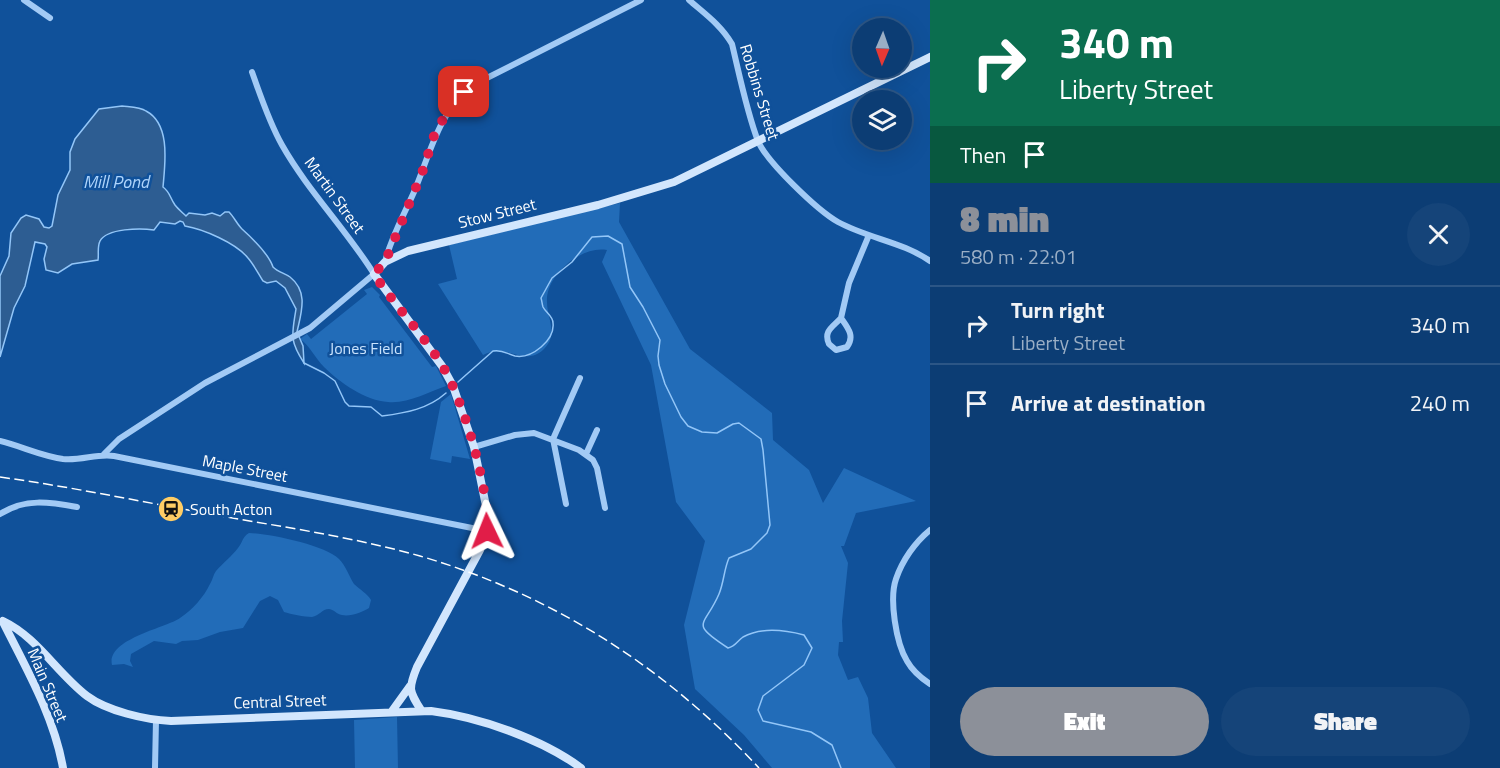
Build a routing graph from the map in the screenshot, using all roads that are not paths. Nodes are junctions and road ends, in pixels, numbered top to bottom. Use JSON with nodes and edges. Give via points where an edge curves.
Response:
{"nodes":[{"id":1,"x":24,"y":0,"type":"edge"},
{"id":2,"x":641,"y":0,"type":"edge"},
{"id":3,"x":689,"y":0,"type":"edge"},
{"id":4,"x":50,"y":18,"type":"dead end"},
{"id":5,"x":930,"y":57,"type":"edge"},
{"id":6,"x":252,"y":72,"type":"dead end"},
{"id":7,"x":759,"y":142,"type":"junction"},
{"id":8,"x":869,"y":235,"type":"junction"},
{"id":9,"x":930,"y":261,"type":"edge"},
{"id":10,"x":385,"y":262,"type":"junction"},
{"id":11,"x":374,"y":274,"type":"junction"},
{"id":12,"x":841,"y":318,"type":"junction"},
{"id":13,"x":580,"y":378,"type":"dead end"},
{"id":14,"x":597,"y":430,"type":"dead end"},
{"id":15,"x":553,"y":439,"type":"junction"},
{"id":16,"x":0,"y":441,"type":"edge"},
{"id":17,"x":474,"y":447,"type":"junction"},
{"id":18,"x":104,"y":454,"type":"junction"},
{"id":19,"x":586,"y":454,"type":"junction"},
{"id":20,"x":566,"y":504,"type":"dead end"},
{"id":21,"x":77,"y":507,"type":"dead end"},
{"id":22,"x":605,"y":508,"type":"dead end"},
{"id":23,"x":0,"y":514,"type":"edge"},
{"id":24,"x":930,"y":530,"type":"edge"},
{"id":25,"x":487,"y":531,"type":"junction"},
{"id":26,"x":1,"y":619,"type":"edge"},
{"id":27,"x":930,"y":684,"type":"edge"},
{"id":28,"x":410,"y":685,"type":"junction"},
{"id":29,"x":421,"y":710,"type":"junction"},
{"id":30,"x":392,"y":711,"type":"junction"},
{"id":31,"x":156,"y":720,"type":"junction"},
{"id":32,"x":63,"y":768,"type":"edge"},
{"id":33,"x":155,"y":768,"type":"edge"},
{"id":34,"x":581,"y":768,"type":"edge"}],
"edges":[{"from":1,"to":4,"type":"street"},
{"from":2,"to":10,"type":"street","via":[[464,92],[434,136]]},
{"from":3,"to":7,"type":"street","name":"Robbins Street","via":[[718,25],[732,44]]},
{"from":5,"to":7,"type":"street","name":"Stow Street"},
{"from":6,"to":11,"type":"street","name":"Martin Street","via":[[285,150]]},
{"from":7,"to":8,"type":"street","name":"Robbins Street","via":[[777,166],[824,211],[838,222]]},
{"from":7,"to":10,"type":"street","name":"Stow Street","via":[[674,182],[598,205],[412,249]]},
{"from":8,"to":9,"type":"street","name":"Robbins Street"},
{"from":8,"to":12,"type":"street","via":[[849,283]]},
{"from":10,"to":11,"type":"street","name":"Stow Street"},
{"from":11,"to":17,"type":"street","name":"Martin Street","via":[[442,366]]},
{"from":11,"to":18,"type":"street","name":"Stow Street","via":[[324,318],[197,387],[119,439]]},
{"from":12,"to":12,"type":"street","via":[[851,338],[848,347],[836,350],[828,344],[827,334]]},
{"from":13,"to":15,"type":"street"},
{"from":14,"to":19,"type":"street"},
{"from":15,"to":17,"type":"street","via":[[527,433]]},
{"from":15,"to":19,"type":"street"},
{"from":15,"to":20,"type":"street"},
{"from":16,"to":18,"type":"street","name":"Maple Street","via":[[63,459]]},
{"from":17,"to":25,"type":"street","name":"Martin Street"},
{"from":18,"to":25,"type":"street","name":"Maple Street"},
{"from":19,"to":22,"type":"street","via":[[597,468]]},
{"from":21,"to":23,"type":"street","via":[[34,502],[14,505]]},
{"from":24,"to":27,"type":"street","via":[[903,564],[893,604],[906,661]]},
{"from":25,"to":28,"type":"street","name":"Martin Street","via":[[479,554]]},
{"from":26,"to":31,"type":"street","name":"Central Street","via":[[37,646],[90,698]]},
{"from":26,"to":32,"type":"street","name":"Main Street","via":[[48,716]]},
{"from":28,"to":29,"type":"street"},
{"from":28,"to":30,"type":"street","name":"Martin Street"},
{"from":29,"to":30,"type":"street","name":"Central Street"},
{"from":29,"to":34,"type":"street","name":"Central Street","via":[[495,726]]},
{"from":30,"to":31,"type":"street","name":"Central Street"},
{"from":31,"to":33,"type":"street"}]}
